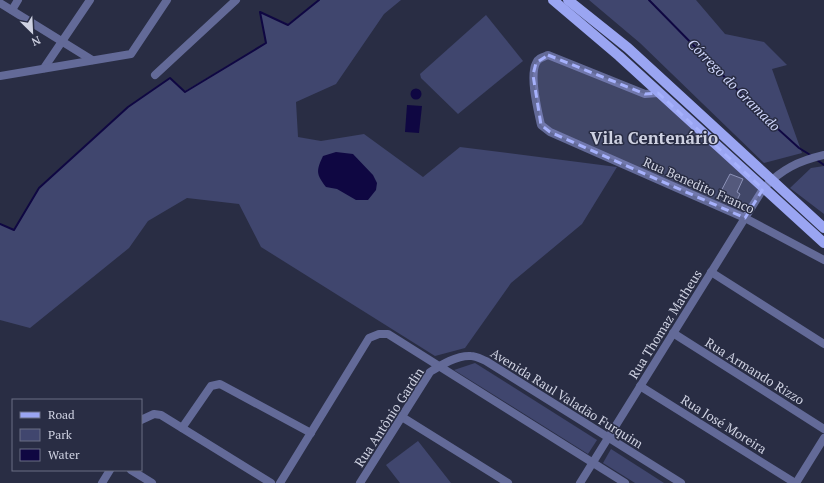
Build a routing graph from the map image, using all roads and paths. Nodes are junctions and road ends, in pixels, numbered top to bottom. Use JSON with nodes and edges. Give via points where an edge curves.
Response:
{"nodes":[{"id":1,"x":18,"y":0,"type":"edge"},
{"id":2,"x":90,"y":0,"type":"edge"},
{"id":3,"x":166,"y":0,"type":"edge"},
{"id":4,"x":236,"y":0,"type":"edge"},
{"id":5,"x":553,"y":0,"type":"edge"},
{"id":6,"x":568,"y":0,"type":"edge"},
{"id":7,"x":0,"y":2,"type":"edge"},
{"id":8,"x":12,"y":10,"type":"junction"},
{"id":9,"x":62,"y":42,"type":"junction"},
{"id":10,"x":92,"y":60,"type":"junction"},
{"id":11,"x":44,"y":68,"type":"junction"},
{"id":12,"x":155,"y":75,"type":"dead end"},
{"id":13,"x":0,"y":76,"type":"edge"},
{"id":14,"x":658,"y":93,"type":"junction"},
{"id":15,"x":824,"y":156,"type":"edge"},
{"id":16,"x":771,"y":180,"type":"junction"},
{"id":17,"x":763,"y":189,"type":"junction"},
{"id":18,"x":745,"y":218,"type":"junction"},
{"id":19,"x":824,"y":228,"type":"edge"},
{"id":20,"x":824,"y":243,"type":"edge"},
{"id":21,"x":824,"y":260,"type":"edge"},
{"id":22,"x":711,"y":272,"type":"junction"},
{"id":23,"x":673,"y":333,"type":"junction"},
{"id":24,"x":824,"y":344,"type":"edge"},
{"id":25,"x":440,"y":366,"type":"junction"},
{"id":26,"x":640,"y":386,"type":"junction"},
{"id":27,"x":402,"y":417,"type":"junction"},
{"id":28,"x":142,"y":420,"type":"edge"},
{"id":29,"x":182,"y":428,"type":"junction"},
{"id":30,"x":824,"y":429,"type":"edge"},
{"id":31,"x":311,"y":433,"type":"junction"},
{"id":32,"x":608,"y":438,"type":"junction"},
{"id":33,"x":824,"y":438,"type":"edge"},
{"id":34,"x":593,"y":462,"type":"junction"},
{"id":35,"x":109,"y":471,"type":"edge"},
{"id":36,"x":133,"y":471,"type":"edge"},
{"id":37,"x":102,"y":483,"type":"edge"},
{"id":38,"x":152,"y":483,"type":"edge"},
{"id":39,"x":272,"y":483,"type":"edge"},
{"id":40,"x":280,"y":483,"type":"edge"},
{"id":41,"x":360,"y":483,"type":"edge"},
{"id":42,"x":508,"y":483,"type":"edge"},
{"id":43,"x":580,"y":483,"type":"edge"},
{"id":44,"x":625,"y":483,"type":"edge"},
{"id":45,"x":681,"y":483,"type":"edge"},
{"id":46,"x":796,"y":483,"type":"edge"}],
"edges":[{"from":1,"to":8,"type":"street"},
{"from":2,"to":9,"type":"street"},
{"from":3,"to":10,"type":"street","via":[[131,54]]},
{"from":4,"to":12,"type":"street"},
{"from":5,"to":14,"type":"main road"},
{"from":6,"to":16,"type":"main road","via":[[628,48]]},
{"from":7,"to":8,"type":"street"},
{"from":8,"to":9,"type":"street"},
{"from":9,"to":10,"type":"street"},
{"from":9,"to":11,"type":"street"},
{"from":10,"to":11,"type":"street"},
{"from":11,"to":13,"type":"street"},
{"from":14,"to":17,"type":"main road"},
{"from":14,"to":18,"type":"street","name":"Rua Benedito Franco","via":[[645,94],[548,55],[536,63],[533,75],[542,125],[550,132]]},
{"from":15,"to":16,"type":"street","name":"Rua Thomaz Matheus","via":[[806,160],[779,173]]},
{"from":16,"to":17,"type":"street","name":"Rua Thomaz Matheus"},
{"from":16,"to":19,"type":"main road"},
{"from":17,"to":18,"type":"street","name":"Rua Thomaz Matheus"},
{"from":17,"to":20,"type":"main road"},
{"from":18,"to":21,"type":"street","name":"Rua Benedito Franco"},
{"from":18,"to":22,"type":"street","name":"Rua Thomaz Matheus"},
{"from":22,"to":23,"type":"street","name":"Rua Thomaz Matheus"},
{"from":22,"to":24,"type":"street"},
{"from":23,"to":26,"type":"street","name":"Rua Thomaz Matheus"},
{"from":23,"to":30,"type":"street","name":"Rua Armando Rizzo"},
{"from":25,"to":27,"type":"street","name":"Rua Antônio Gardin","via":[[430,372]]},
{"from":25,"to":31,"type":"street","via":[[388,334],[369,338]]},
{"from":25,"to":32,"type":"street","name":"Avenida Raul Valadão Furquim","via":[[464,356],[486,361]]},
{"from":25,"to":34,"type":"street"},
{"from":26,"to":32,"type":"street","name":"Rua Thomaz Matheus"},
{"from":26,"to":46,"type":"street","name":"Rua José Moreira"},
{"from":27,"to":41,"type":"street","name":"Rua Antônio Gardin"},
{"from":27,"to":42,"type":"street"},
{"from":28,"to":29,"type":"street","via":[[154,414],[161,415]]},
{"from":29,"to":31,"type":"street","via":[[211,386],[220,384]]},
{"from":29,"to":39,"type":"street"},
{"from":31,"to":40,"type":"street"},
{"from":32,"to":34,"type":"street","name":"Rua Thomaz Matheus"},
{"from":32,"to":45,"type":"street","name":"Avenida Raul Valadão Furquim"},
{"from":33,"to":46,"type":"street"},
{"from":34,"to":43,"type":"street","name":"Rua Thomaz Matheus"},
{"from":34,"to":44,"type":"street"},
{"from":35,"to":37,"type":"street"},
{"from":36,"to":38,"type":"street"}]}
